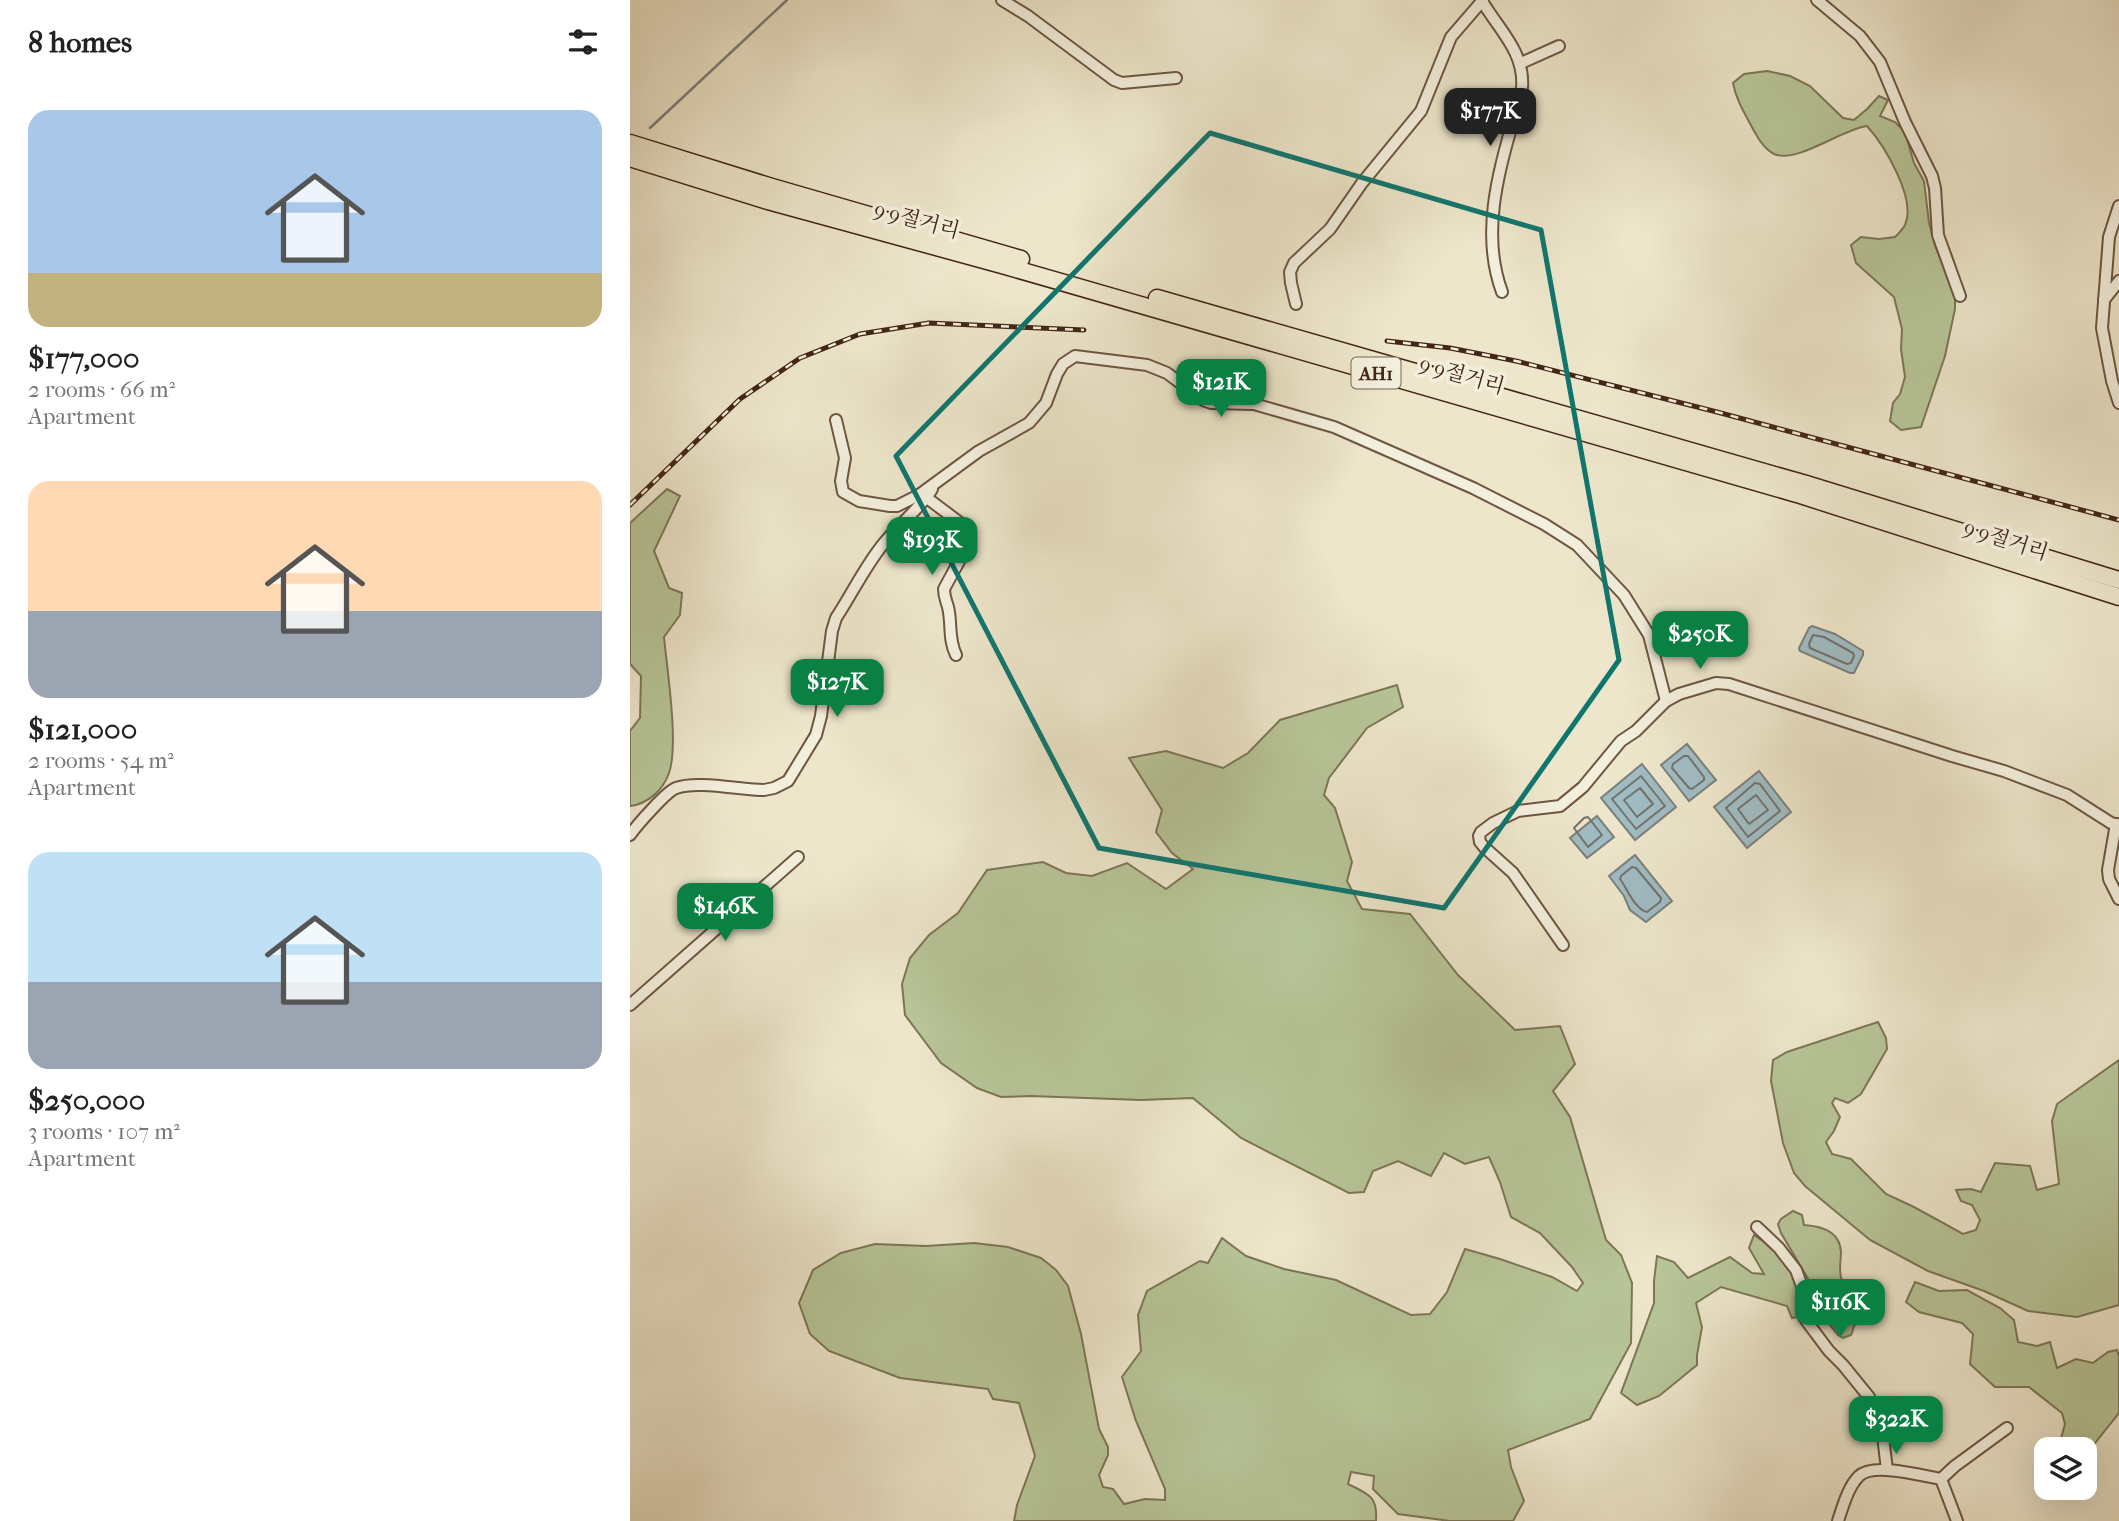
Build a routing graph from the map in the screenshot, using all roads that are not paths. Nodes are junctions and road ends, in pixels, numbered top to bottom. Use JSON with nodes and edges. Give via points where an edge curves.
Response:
{"nodes":[{"id":1,"x":1002,"y":0,"type":"edge"},
{"id":2,"x":1482,"y":0,"type":"edge"},
{"id":3,"x":1817,"y":0,"type":"edge"},
{"id":4,"x":1559,"y":46,"type":"dead end"},
{"id":5,"x":1521,"y":63,"type":"junction"},
{"id":6,"x":1176,"y":78,"type":"dead end"},
{"id":7,"x":630,"y":143,"type":"edge"},
{"id":8,"x":630,"y":158,"type":"edge"},
{"id":9,"x":2119,"y":206,"type":"edge"},
{"id":10,"x":2119,"y":281,"type":"edge"},
{"id":11,"x":1502,"y":292,"type":"dead end"},
{"id":12,"x":1960,"y":296,"type":"dead end"},
{"id":13,"x":2104,"y":300,"type":"junction"},
{"id":14,"x":1296,"y":304,"type":"dead end"},
{"id":15,"x":2119,"y":403,"type":"edge"},
{"id":16,"x":836,"y":420,"type":"dead end"},
{"id":17,"x":936,"y":484,"type":"junction"},
{"id":18,"x":927,"y":498,"type":"junction"},
{"id":19,"x":2119,"y":580,"type":"edge"},
{"id":20,"x":2119,"y":597,"type":"edge"},
{"id":21,"x":956,"y":655,"type":"dead end"},
{"id":22,"x":1665,"y":701,"type":"junction"},
{"id":23,"x":2118,"y":824,"type":"edge"},
{"id":24,"x":630,"y":835,"type":"edge"},
{"id":25,"x":798,"y":858,"type":"dead end"},
{"id":26,"x":2119,"y":899,"type":"edge"},
{"id":27,"x":1563,"y":945,"type":"dead end"},
{"id":28,"x":630,"y":1005,"type":"edge"},
{"id":29,"x":1757,"y":1227,"type":"dead end"},
{"id":30,"x":2007,"y":1428,"type":"dead end"},
{"id":31,"x":1887,"y":1471,"type":"junction"},
{"id":32,"x":1941,"y":1479,"type":"junction"},
{"id":33,"x":1838,"y":1521,"type":"edge"},
{"id":34,"x":1957,"y":1521,"type":"edge"}],
"edges":[{"from":1,"to":6,"type":"street","via":[[1114,80]]},
{"from":2,"to":5,"type":"street"},
{"from":2,"to":14,"type":"street","via":[[1451,37],[1421,111],[1330,229],[1294,263],[1290,272]]},
{"from":3,"to":12,"type":"street","via":[[1860,36],[1880,62],[1932,176],[1938,235]]},
{"from":4,"to":5,"type":"street"},
{"from":5,"to":11,"type":"street","via":[[1522,88],[1491,216],[1493,262]]},
{"from":7,"to":19,"type":"highway","name":"9·9절거리","number":"AH1","via":[[1792,480]]},
{"from":8,"to":20,"type":"highway","name":"9·9절거리","number":"AH1","via":[[1797,494]]},
{"from":9,"to":13,"type":"street","via":[[2109,237]]},
{"from":10,"to":13,"type":"street"},
{"from":13,"to":15,"type":"street","via":[[2102,328]]},
{"from":16,"to":17,"type":"street","via":[[845,458],[841,488],[849,497],[897,506]]},
{"from":17,"to":18,"type":"street"},
{"from":17,"to":22,"type":"street","via":[[1038,415],[1068,359],[1147,365],[1211,403],[1254,404],[1334,427],[1473,488],[1577,545],[1623,595],[1649,635]]},
{"from":18,"to":21,"type":"street","via":[[967,533],[964,552],[944,589]]},
{"from":18,"to":24,"type":"street","via":[[881,546],[836,618],[816,735],[788,781],[764,790],[677,787]]},
{"from":22,"to":23,"type":"street","via":[[1716,683],[1729,684],[2004,771],[2067,795]]},
{"from":22,"to":27,"type":"street","via":[[1621,741],[1569,800],[1560,806],[1518,811],[1479,836],[1484,848],[1513,873]]},
{"from":23,"to":26,"type":"street","via":[[2108,870]]},
{"from":25,"to":28,"type":"street"},
{"from":29,"to":31,"type":"street","via":[[1796,1270],[1803,1289],[1804,1317],[1869,1396],[1883,1436]]},
{"from":30,"to":32,"type":"street"},
{"from":31,"to":32,"type":"street"},
{"from":31,"to":33,"type":"street","via":[[1865,1471],[1858,1476]]},
{"from":32,"to":34,"type":"street"}]}
